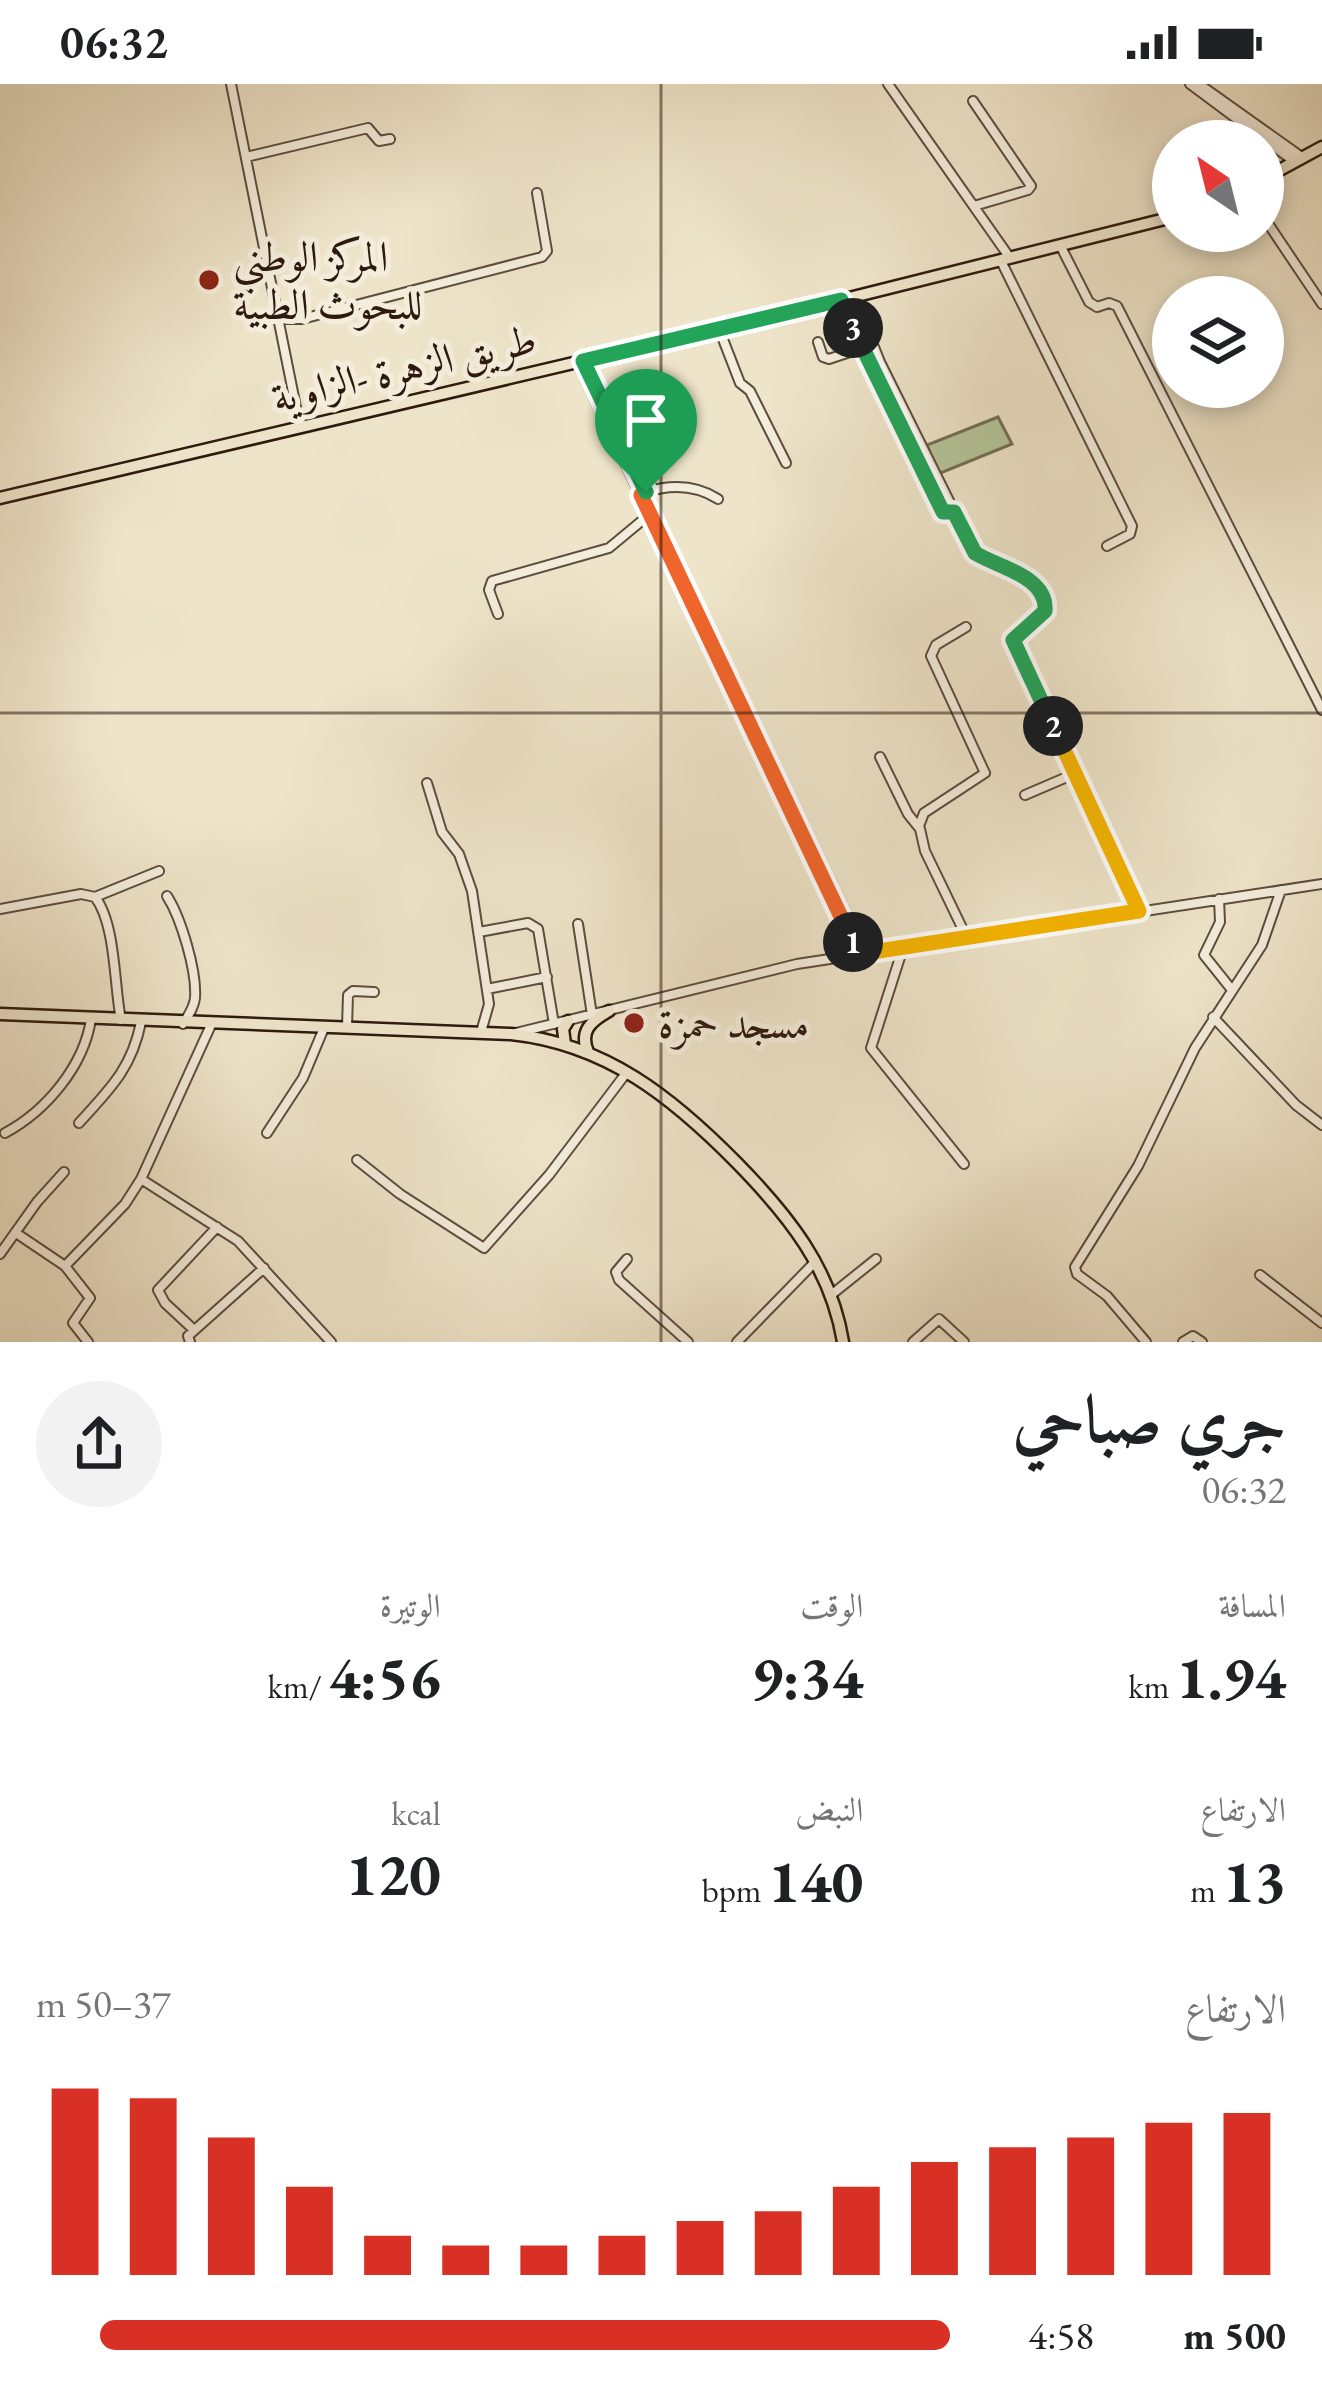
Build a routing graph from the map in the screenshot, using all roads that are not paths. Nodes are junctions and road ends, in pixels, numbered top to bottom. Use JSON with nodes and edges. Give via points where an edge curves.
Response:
{"nodes":[{"id":1,"x":231,"y":84,"type":"edge"},
{"id":2,"x":888,"y":84,"type":"edge"},
{"id":3,"x":1195,"y":84,"type":"edge"},
{"id":4,"x":973,"y":101,"type":"dead end"},
{"id":5,"x":391,"y":139,"type":"dead end"},
{"id":6,"x":1322,"y":147,"type":"edge"},
{"id":7,"x":246,"y":157,"type":"junction"},
{"id":8,"x":1300,"y":161,"type":"junction"},
{"id":9,"x":1284,"y":168,"type":"edge"},
{"id":10,"x":537,"y":193,"type":"dead end"},
{"id":11,"x":974,"y":206,"type":"junction"},
{"id":12,"x":1152,"y":223,"type":"edge"},
{"id":13,"x":1060,"y":247,"type":"junction"},
{"id":14,"x":1284,"y":247,"type":"edge"},
{"id":15,"x":1006,"y":260,"type":"junction"},
{"id":16,"x":848,"y":298,"type":"junction"},
{"id":17,"x":1322,"y":304,"type":"edge"},
{"id":18,"x":278,"y":320,"type":"junction"},
{"id":19,"x":719,"y":329,"type":"junction"},
{"id":20,"x":862,"y":340,"type":"junction"},
{"id":21,"x":818,"y":342,"type":"dead end"},
{"id":22,"x":580,"y":362,"type":"junction"},
{"id":23,"x":300,"y":427,"type":"junction"},
{"id":24,"x":786,"y":463,"type":"dead end"},
{"id":25,"x":644,"y":494,"type":"junction"},
{"id":26,"x":0,"y":498,"type":"edge"},
{"id":27,"x":718,"y":499,"type":"dead end"},
{"id":28,"x":954,"y":512,"type":"junction"},
{"id":29,"x":650,"y":514,"type":"junction"},
{"id":30,"x":1107,"y":546,"type":"dead end"},
{"id":31,"x":498,"y":614,"type":"dead end"},
{"id":32,"x":966,"y":627,"type":"dead end"},
{"id":33,"x":1322,"y":710,"type":"edge"},
{"id":34,"x":880,"y":757,"type":"dead end"},
{"id":35,"x":1074,"y":774,"type":"junction"},
{"id":36,"x":428,"y":783,"type":"dead end"},
{"id":37,"x":1025,"y":795,"type":"dead end"},
{"id":38,"x":919,"y":826,"type":"junction"},
{"id":39,"x":159,"y":871,"type":"dead end"},
{"id":40,"x":1322,"y":884,"type":"edge"},
{"id":41,"x":1281,"y":890,"type":"junction"},
{"id":42,"x":167,"y":896,"type":"dead end"},
{"id":43,"x":95,"y":897,"type":"junction"},
{"id":44,"x":1219,"y":899,"type":"junction"},
{"id":45,"x":0,"y":909,"type":"edge"},
{"id":46,"x":1139,"y":911,"type":"junction"},
{"id":47,"x":578,"y":924,"type":"dead end"},
{"id":48,"x":478,"y":932,"type":"junction"},
{"id":49,"x":967,"y":938,"type":"junction"},
{"id":50,"x":903,"y":948,"type":"junction"},
{"id":51,"x":862,"y":954,"type":"junction"},
{"id":52,"x":548,"y":977,"type":"junction"},
{"id":53,"x":487,"y":988,"type":"junction"},
{"id":54,"x":1232,"y":990,"type":"junction"},
{"id":55,"x":374,"y":992,"type":"dead end"},
{"id":56,"x":609,"y":1011,"type":"joint"},
{"id":57,"x":0,"y":1014,"type":"edge"},
{"id":58,"x":1213,"y":1017,"type":"junction"},
{"id":59,"x":91,"y":1019,"type":"junction"},
{"id":60,"x":121,"y":1020,"type":"junction"},
{"id":61,"x":590,"y":1021,"type":"junction"},
{"id":62,"x":141,"y":1022,"type":"junction"},
{"id":63,"x":561,"y":1022,"type":"junction"},
{"id":64,"x":183,"y":1024,"type":"junction"},
{"id":65,"x":211,"y":1025,"type":"junction"},
{"id":66,"x":325,"y":1028,"type":"junction"},
{"id":67,"x":347,"y":1029,"type":"junction"},
{"id":68,"x":480,"y":1033,"type":"junction"},
{"id":69,"x":511,"y":1034,"type":"junction"},
{"id":70,"x":565,"y":1044,"type":"junction"},
{"id":71,"x":588,"y":1052,"type":"junction"},
{"id":72,"x":628,"y":1071,"type":"junction"},
{"id":73,"x":79,"y":1123,"type":"dead end"},
{"id":74,"x":1322,"y":1125,"type":"edge"},
{"id":75,"x":5,"y":1133,"type":"dead end"},
{"id":76,"x":267,"y":1133,"type":"dead end"},
{"id":77,"x":357,"y":1160,"type":"dead end"},
{"id":78,"x":964,"y":1164,"type":"dead end"},
{"id":79,"x":64,"y":1172,"type":"dead end"},
{"id":80,"x":141,"y":1179,"type":"junction"},
{"id":81,"x":217,"y":1227,"type":"junction"},
{"id":82,"x":16,"y":1233,"type":"junction"},
{"id":83,"x":0,"y":1254,"type":"edge"},
{"id":84,"x":627,"y":1259,"type":"dead end"},
{"id":85,"x":876,"y":1259,"type":"dead end"},
{"id":86,"x":816,"y":1261,"type":"junction"},
{"id":87,"x":65,"y":1265,"type":"junction"},
{"id":88,"x":264,"y":1268,"type":"junction"},
{"id":89,"x":1260,"y":1275,"type":"dead end"},
{"id":90,"x":831,"y":1295,"type":"junction"},
{"id":91,"x":1322,"y":1322,"type":"edge"},
{"id":92,"x":194,"y":1330,"type":"junction"},
{"id":93,"x":88,"y":1342,"type":"edge"},
{"id":94,"x":190,"y":1342,"type":"edge"},
{"id":95,"x":331,"y":1342,"type":"edge"},
{"id":96,"x":688,"y":1342,"type":"edge"},
{"id":97,"x":736,"y":1342,"type":"edge"},
{"id":98,"x":843,"y":1342,"type":"edge"},
{"id":99,"x":913,"y":1342,"type":"edge"},
{"id":100,"x":964,"y":1342,"type":"edge"},
{"id":101,"x":1146,"y":1342,"type":"edge"},
{"id":102,"x":1183,"y":1342,"type":"edge"},
{"id":103,"x":1202,"y":1342,"type":"edge"}],
"edges":[{"from":1,"to":7,"type":"street"},
{"from":2,"to":11,"type":"street"},
{"from":3,"to":8,"type":"street"},
{"from":4,"to":11,"type":"street","via":[[1031,186]]},
{"from":5,"to":7,"type":"street","via":[[379,142],[368,128]]},
{"from":6,"to":8,"type":"main road"},
{"from":7,"to":18,"type":"street"},
{"from":8,"to":9,"type":"main road"},
{"from":10,"to":18,"type":"street","via":[[542,257]]},
{"from":11,"to":15,"type":"street"},
{"from":12,"to":13,"type":"main road","name":"طريق الزهرة -الزاوية"},
{"from":13,"to":15,"type":"main road","name":"طريق الزهرة -الزاوية"},
{"from":13,"to":33,"type":"street","via":[[1093,306],[1117,306]]},
{"from":14,"to":17,"type":"street"},
{"from":15,"to":16,"type":"main road","name":"طريق الزهرة -الزاوية"},
{"from":15,"to":30,"type":"street","via":[[1132,526]]},
{"from":16,"to":19,"type":"main road","name":"طريق الزهرة -الزاوية"},
{"from":16,"to":20,"type":"street"},
{"from":18,"to":23,"type":"street"},
{"from":19,"to":22,"type":"main road","name":"طريق الزهرة -الزاوية"},
{"from":19,"to":24,"type":"street"},
{"from":20,"to":21,"type":"street","via":[[826,359]]},
{"from":20,"to":28,"type":"street"},
{"from":20,"to":28,"type":"street","via":[[926,482],[943,512]]},
{"from":22,"to":23,"type":"main road","name":"طريق الزهرة -الزاوية"},
{"from":22,"to":25,"type":"street"},
{"from":23,"to":26,"type":"main road","name":"طريق الزهرة -الزاوية"},
{"from":25,"to":27,"type":"street","via":[[699,488]]},
{"from":25,"to":29,"type":"street"},
{"from":25,"to":51,"type":"street"},
{"from":28,"to":35,"type":"street","via":[[975,553],[1001,563],[1046,601],[1013,643]]},
{"from":29,"to":31,"type":"street","via":[[609,548],[492,581]]},
{"from":29,"to":51,"type":"street"},
{"from":32,"to":38,"type":"street","via":[[931,654],[985,773],[924,813]]},
{"from":34,"to":38,"type":"street"},
{"from":35,"to":37,"type":"street"},
{"from":35,"to":46,"type":"street"},
{"from":36,"to":48,"type":"street","via":[[443,836],[470,883]]},
{"from":38,"to":49,"type":"street"},
{"from":39,"to":43,"type":"street"},
{"from":40,"to":41,"type":"street"},
{"from":41,"to":44,"type":"street"},
{"from":41,"to":54,"type":"street","via":[[1262,945]]},
{"from":42,"to":64,"type":"street","via":[[195,991]]},
{"from":43,"to":45,"type":"street"},
{"from":43,"to":60,"type":"street"},
{"from":44,"to":46,"type":"street"},
{"from":44,"to":54,"type":"street","via":[[1220,922],[1204,956]]},
{"from":46,"to":49,"type":"street"},
{"from":47,"to":61,"type":"street"},
{"from":48,"to":52,"type":"street","via":[[536,926]]},
{"from":48,"to":53,"type":"street"},
{"from":49,"to":50,"type":"street"},
{"from":50,"to":51,"type":"street"},
{"from":50,"to":78,"type":"street","via":[[871,1048]]},
{"from":51,"to":56,"type":"street"},
{"from":52,"to":53,"type":"street"},
{"from":52,"to":63,"type":"street"},
{"from":53,"to":68,"type":"street"},
{"from":54,"to":58,"type":"street"},
{"from":55,"to":67,"type":"street","via":[[348,995]]},
{"from":56,"to":61,"type":"main road"},
{"from":57,"to":59,"type":"main road"},
{"from":58,"to":74,"type":"street"},
{"from":58,"to":101,"type":"street","via":[[1138,1166],[1075,1267]]},
{"from":59,"to":60,"type":"main road"},
{"from":59,"to":75,"type":"street","via":[[71,1072],[26,1122]]},
{"from":60,"to":62,"type":"main road"},
{"from":61,"to":63,"type":"street"},
{"from":61,"to":70,"type":"main road"},
{"from":61,"to":71,"type":"main road"},
{"from":62,"to":64,"type":"main road"},
{"from":62,"to":73,"type":"street","via":[[116,1083]]},
{"from":63,"to":69,"type":"street"},
{"from":63,"to":70,"type":"main road"},
{"from":64,"to":65,"type":"main road"},
{"from":65,"to":66,"type":"main road"},
{"from":65,"to":80,"type":"street"},
{"from":66,"to":67,"type":"main road"},
{"from":66,"to":76,"type":"street"},
{"from":67,"to":68,"type":"main road"},
{"from":68,"to":69,"type":"main road"},
{"from":69,"to":70,"type":"main road"},
{"from":70,"to":71,"type":"main road"},
{"from":71,"to":72,"type":"main road"},
{"from":72,"to":77,"type":"street","via":[[484,1248]]},
{"from":72,"to":86,"type":"main road","via":[[732,1158]]},
{"from":79,"to":82,"type":"street"},
{"from":80,"to":81,"type":"street"},
{"from":80,"to":87,"type":"street"},
{"from":81,"to":88,"type":"street"},
{"from":81,"to":92,"type":"street","via":[[158,1290]]},
{"from":82,"to":83,"type":"street"},
{"from":82,"to":87,"type":"street"},
{"from":84,"to":96,"type":"street","via":[[619,1280]]},
{"from":85,"to":90,"type":"street"},
{"from":86,"to":90,"type":"main road"},
{"from":86,"to":97,"type":"street"},
{"from":87,"to":93,"type":"street","via":[[90,1298],[73,1323]]},
{"from":88,"to":92,"type":"street"},
{"from":88,"to":95,"type":"street"},
{"from":89,"to":91,"type":"street"},
{"from":90,"to":98,"type":"main road"},
{"from":92,"to":94,"type":"street"},
{"from":99,"to":100,"type":"street","via":[[939,1319]]},
{"from":102,"to":103,"type":"street"}]}
